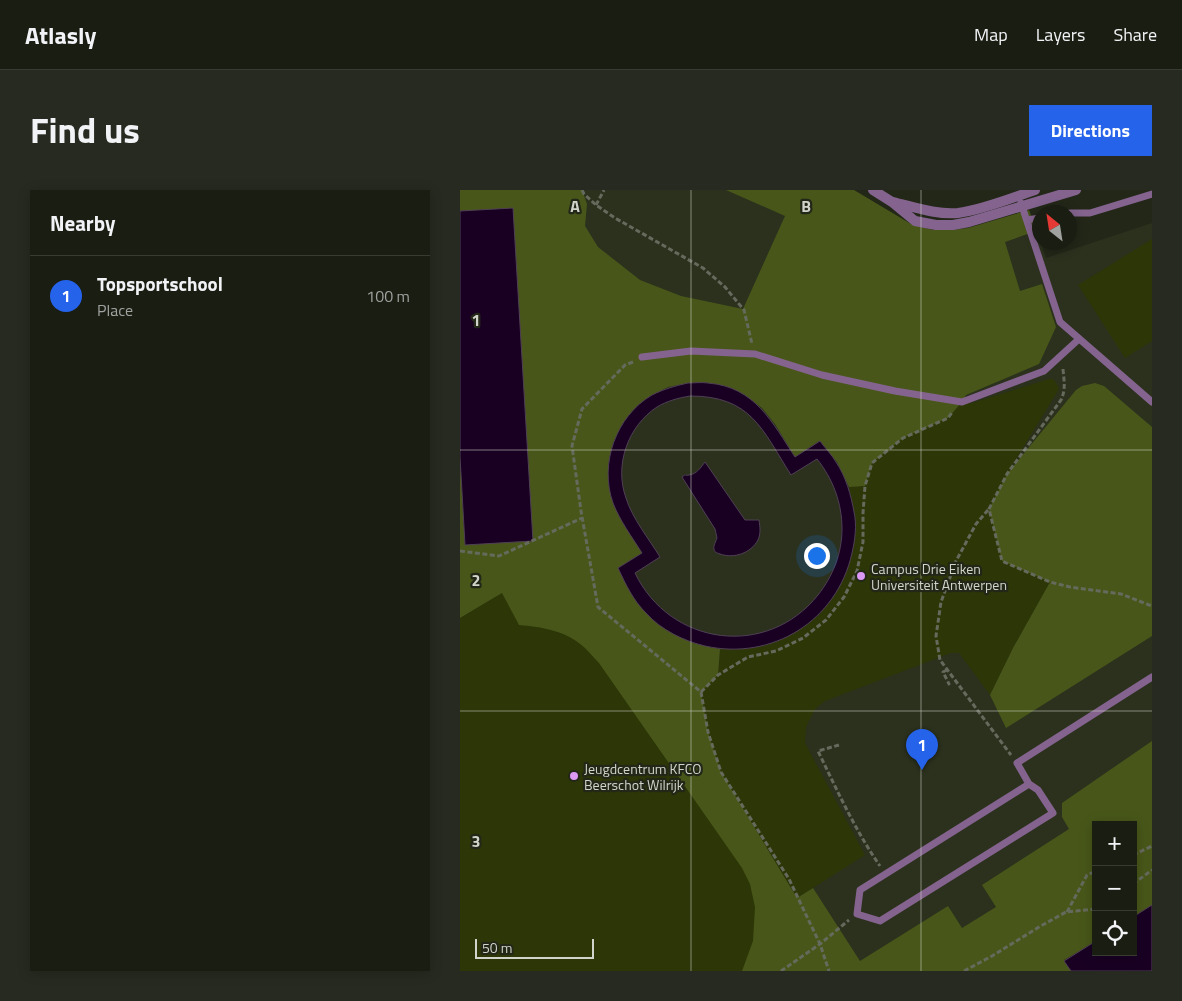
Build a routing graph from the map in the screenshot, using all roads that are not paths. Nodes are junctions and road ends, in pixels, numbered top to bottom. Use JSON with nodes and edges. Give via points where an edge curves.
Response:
{"nodes":[{"id":1,"x":873,"y":190,"type":"edge"},
{"id":2,"x":1035,"y":190,"type":"edge"},
{"id":3,"x":1076,"y":190,"type":"edge"},
{"id":4,"x":1152,"y":194,"type":"edge"},
{"id":5,"x":1019,"y":195,"type":"junction"},
{"id":6,"x":892,"y":202,"type":"junction"},
{"id":7,"x":1023,"y":207,"type":"junction"},
{"id":8,"x":1077,"y":213,"type":"edge"},
{"id":9,"x":1032,"y":219,"type":"edge"},
{"id":10,"x":1027,"y":220,"type":"junction"},
{"id":11,"x":1080,"y":339,"type":"junction"},
{"id":12,"x":642,"y":357,"type":"road end"},
{"id":13,"x":1152,"y":402,"type":"edge"},
{"id":14,"x":1152,"y":677,"type":"edge"},
{"id":15,"x":1029,"y":784,"type":"junction"}],
"edges":[{"from":1,"to":6,"type":"street"},
{"from":2,"to":5,"type":"street"},
{"from":3,"to":7,"type":"street"},
{"from":4,"to":8,"type":"lane","via":[[1090,213]]},
{"from":5,"to":6,"type":"street","via":[[956,213]]},
{"from":5,"to":7,"type":"lane"},
{"from":6,"to":7,"type":"street","via":[[915,221],[936,225],[969,222]]},
{"from":7,"to":10,"type":"lane"},
{"from":9,"to":10,"type":"lane"},
{"from":10,"to":11,"type":"lane","via":[[1060,322]]},
{"from":11,"to":12,"type":"lane","via":[[1044,372],[962,402],[822,375],[755,354],[691,351]]},
{"from":11,"to":13,"type":"lane"},
{"from":14,"to":15,"type":"lane","via":[[1017,763]]},
{"from":15,"to":15,"type":"lane","via":[[1038,790],[1053,813],[880,921],[858,914],[860,890]]}]}
